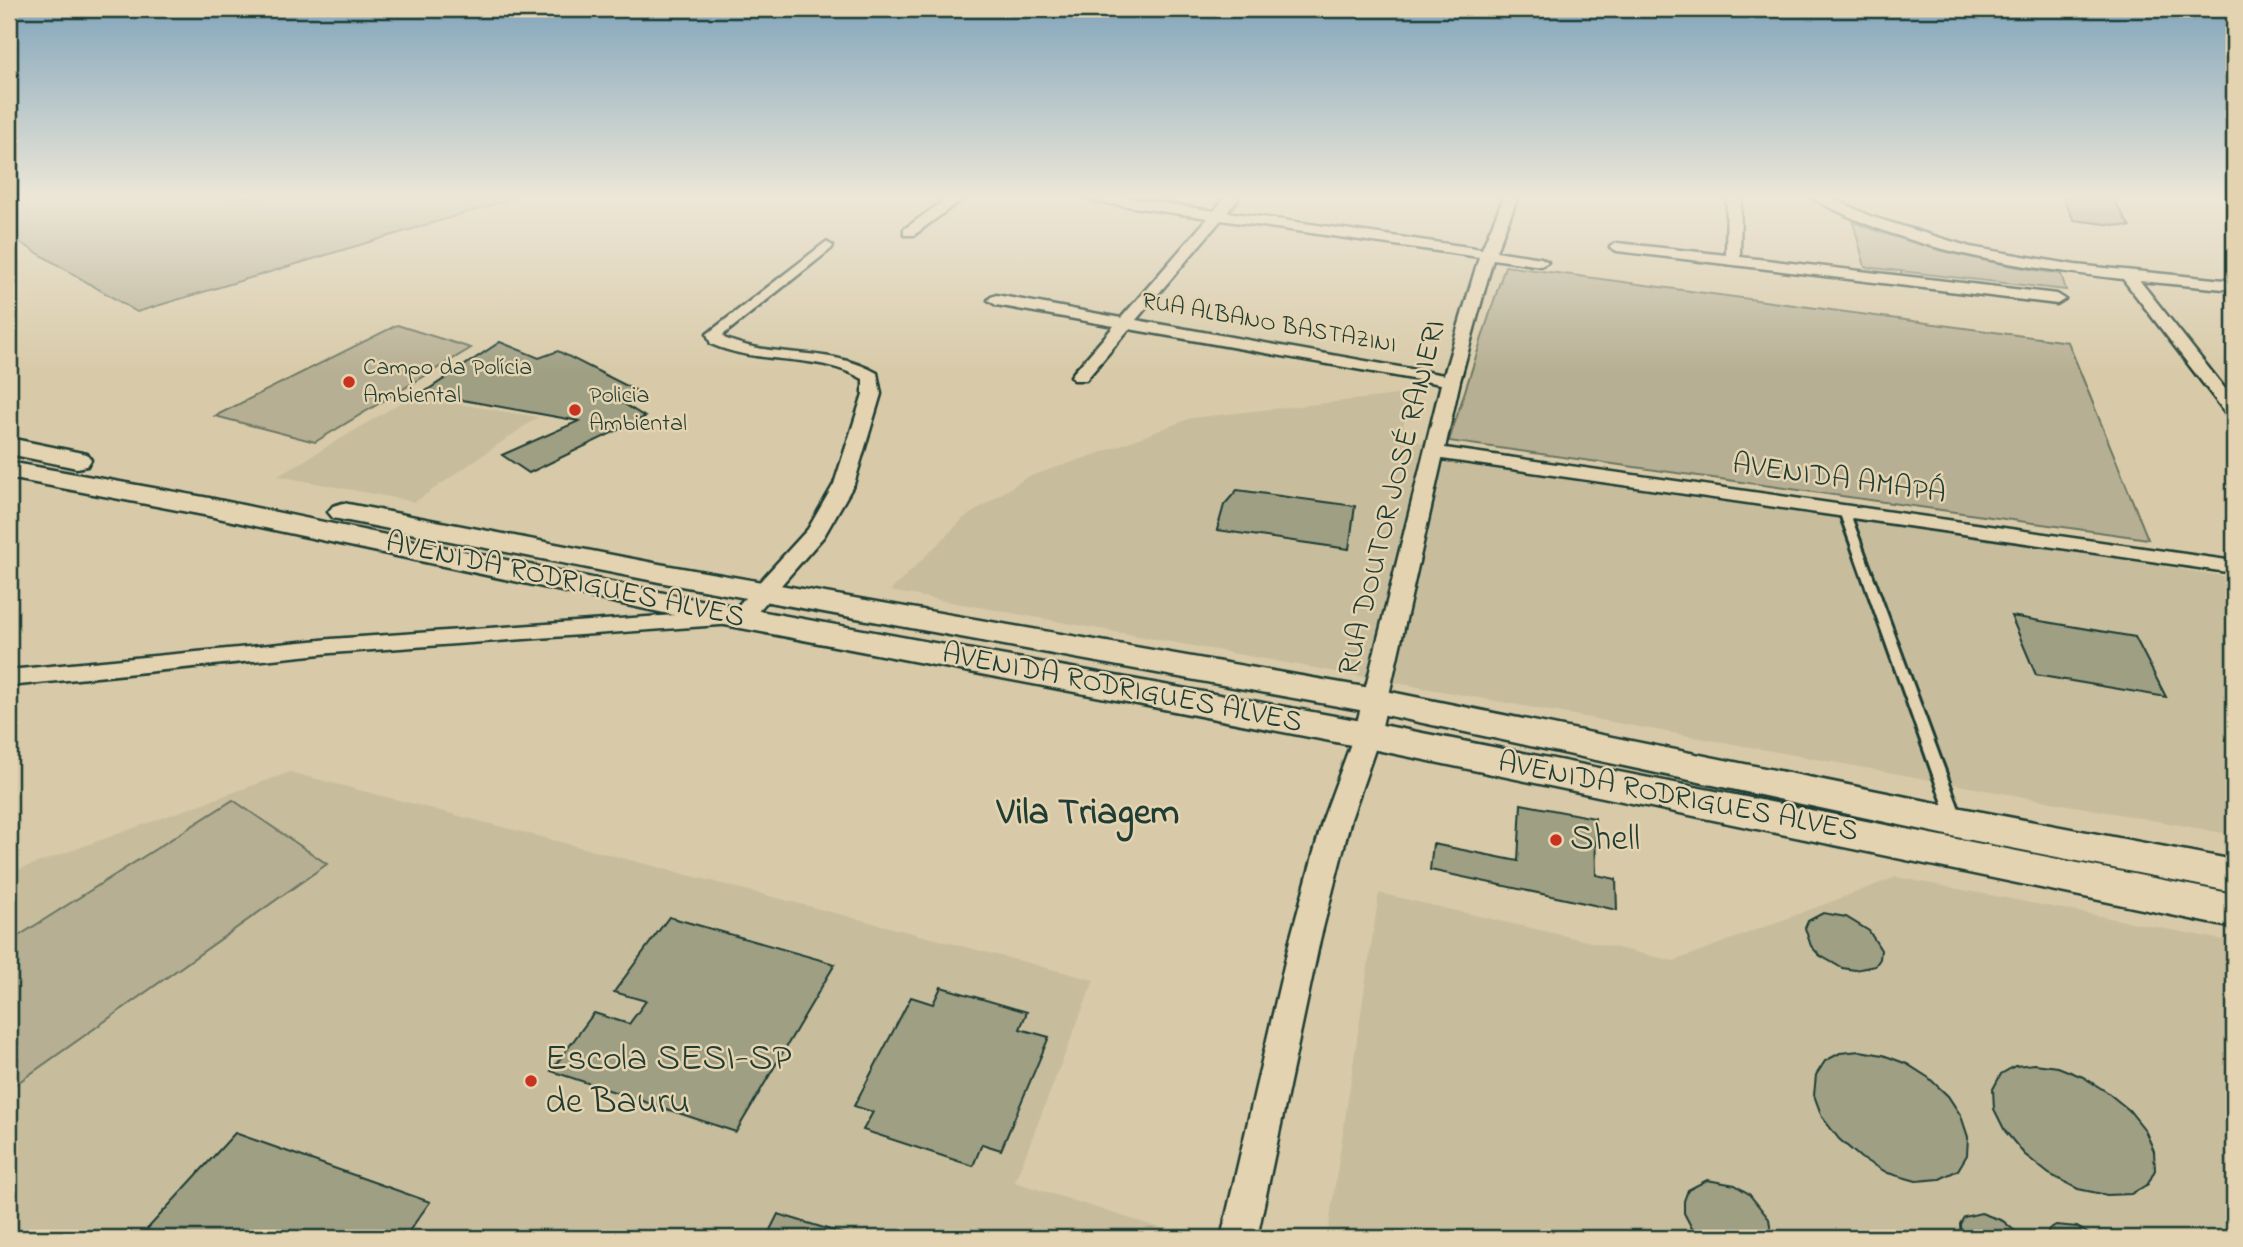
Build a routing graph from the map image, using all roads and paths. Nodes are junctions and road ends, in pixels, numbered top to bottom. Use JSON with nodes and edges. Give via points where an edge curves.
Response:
{"nodes":[{"id":1,"x":814,"y":255,"type":"edge"},
{"id":2,"x":1183,"y":255,"type":"edge"},
{"id":3,"x":1487,"y":255,"type":"edge"},
{"id":4,"x":1501,"y":255,"type":"edge"},
{"id":5,"x":1690,"y":255,"type":"edge"},
{"id":6,"x":1733,"y":255,"type":"edge"},
{"id":7,"x":1989,"y":255,"type":"edge"},
{"id":8,"x":1733,"y":260,"type":"junction"},
{"id":9,"x":1541,"y":262,"type":"dead end"},
{"id":10,"x":2128,"y":275,"type":"junction"},
{"id":11,"x":2234,"y":285,"type":"edge"},
{"id":12,"x":2057,"y":299,"type":"dead end"},
{"id":13,"x":996,"y":300,"type":"dead end"},
{"id":14,"x":1125,"y":323,"type":"junction"},
{"id":15,"x":1080,"y":376,"type":"dead end"},
{"id":16,"x":1451,"y":381,"type":"junction"},
{"id":17,"x":2232,"y":407,"type":"edge"},
{"id":18,"x":9,"y":446,"type":"edge"},
{"id":19,"x":1435,"y":453,"type":"junction"},
{"id":20,"x":9,"y":470,"type":"edge"},
{"id":21,"x":1844,"y":511,"type":"junction"},
{"id":22,"x":2234,"y":567,"type":"edge"},
{"id":23,"x":766,"y":591,"type":"junction"},
{"id":24,"x":740,"y":618,"type":"junction"},
{"id":25,"x":947,"y":640,"type":"junction"},
{"id":26,"x":9,"y":678,"type":"edge"},
{"id":27,"x":1371,"y":718,"type":"junction"},
{"id":28,"x":1961,"y":839,"type":"junction"},
{"id":29,"x":2234,"y":876,"type":"edge"},
{"id":30,"x":2234,"y":911,"type":"edge"},
{"id":31,"x":1239,"y":1238,"type":"edge"}],
"edges":[{"from":1,"to":23,"type":"street","via":[[715,334],[725,346],[836,360],[871,377],[872,394],[844,484],[817,532]]},
{"from":2,"to":14,"type":"street"},
{"from":3,"to":16,"type":"street","name":"RUA DOUTOR JOSÉ RANIERI"},
{"from":4,"to":9,"type":"street"},
{"from":5,"to":8,"type":"street"},
{"from":6,"to":8,"type":"street"},
{"from":7,"to":10,"type":"street"},
{"from":8,"to":12,"type":"street"},
{"from":10,"to":11,"type":"street"},
{"from":10,"to":17,"type":"street"},
{"from":13,"to":14,"type":"street","name":"RUA ALBANO BASTAZINI"},
{"from":14,"to":15,"type":"street"},
{"from":14,"to":16,"type":"street","name":"RUA ALBANO BASTAZINI"},
{"from":16,"to":19,"type":"street","name":"RUA DOUTOR JOSÉ RANIERI"},
{"from":18,"to":23,"type":"main road","name":"AVENIDA RODRIGUES ALVES"},
{"from":19,"to":21,"type":"street","name":"AVENIDA AMAPÁ"},
{"from":19,"to":27,"type":"street","name":"RUA DOUTOR JOSÉ RANIERI"},
{"from":20,"to":24,"type":"main road","name":"AVENIDA RODRIGUES ALVES"},
{"from":21,"to":22,"type":"street","name":"AVENIDA AMAPÁ"},
{"from":21,"to":28,"type":"lane"},
{"from":23,"to":24,"type":"street"},
{"from":23,"to":25,"type":"main road","name":"AVENIDA RODRIGUES ALVES"},
{"from":24,"to":25,"type":"main road","name":"AVENIDA RODRIGUES ALVES"},
{"from":24,"to":26,"type":"street","via":[[331,646]]},
{"from":25,"to":27,"type":"main road","name":"AVENIDA RODRIGUES ALVES"},
{"from":27,"to":28,"type":"main road","name":"AVENIDA RODRIGUES ALVES"},
{"from":27,"to":31,"type":"street","name":"RUA DOUTOR JOSÉ RANIERI","via":[[1337,819],[1305,940]]},
{"from":28,"to":29,"type":"main road","name":"AVENIDA RODRIGUES ALVES"},
{"from":28,"to":30,"type":"main road","name":"AVENIDA RODRIGUES ALVES"}]}
